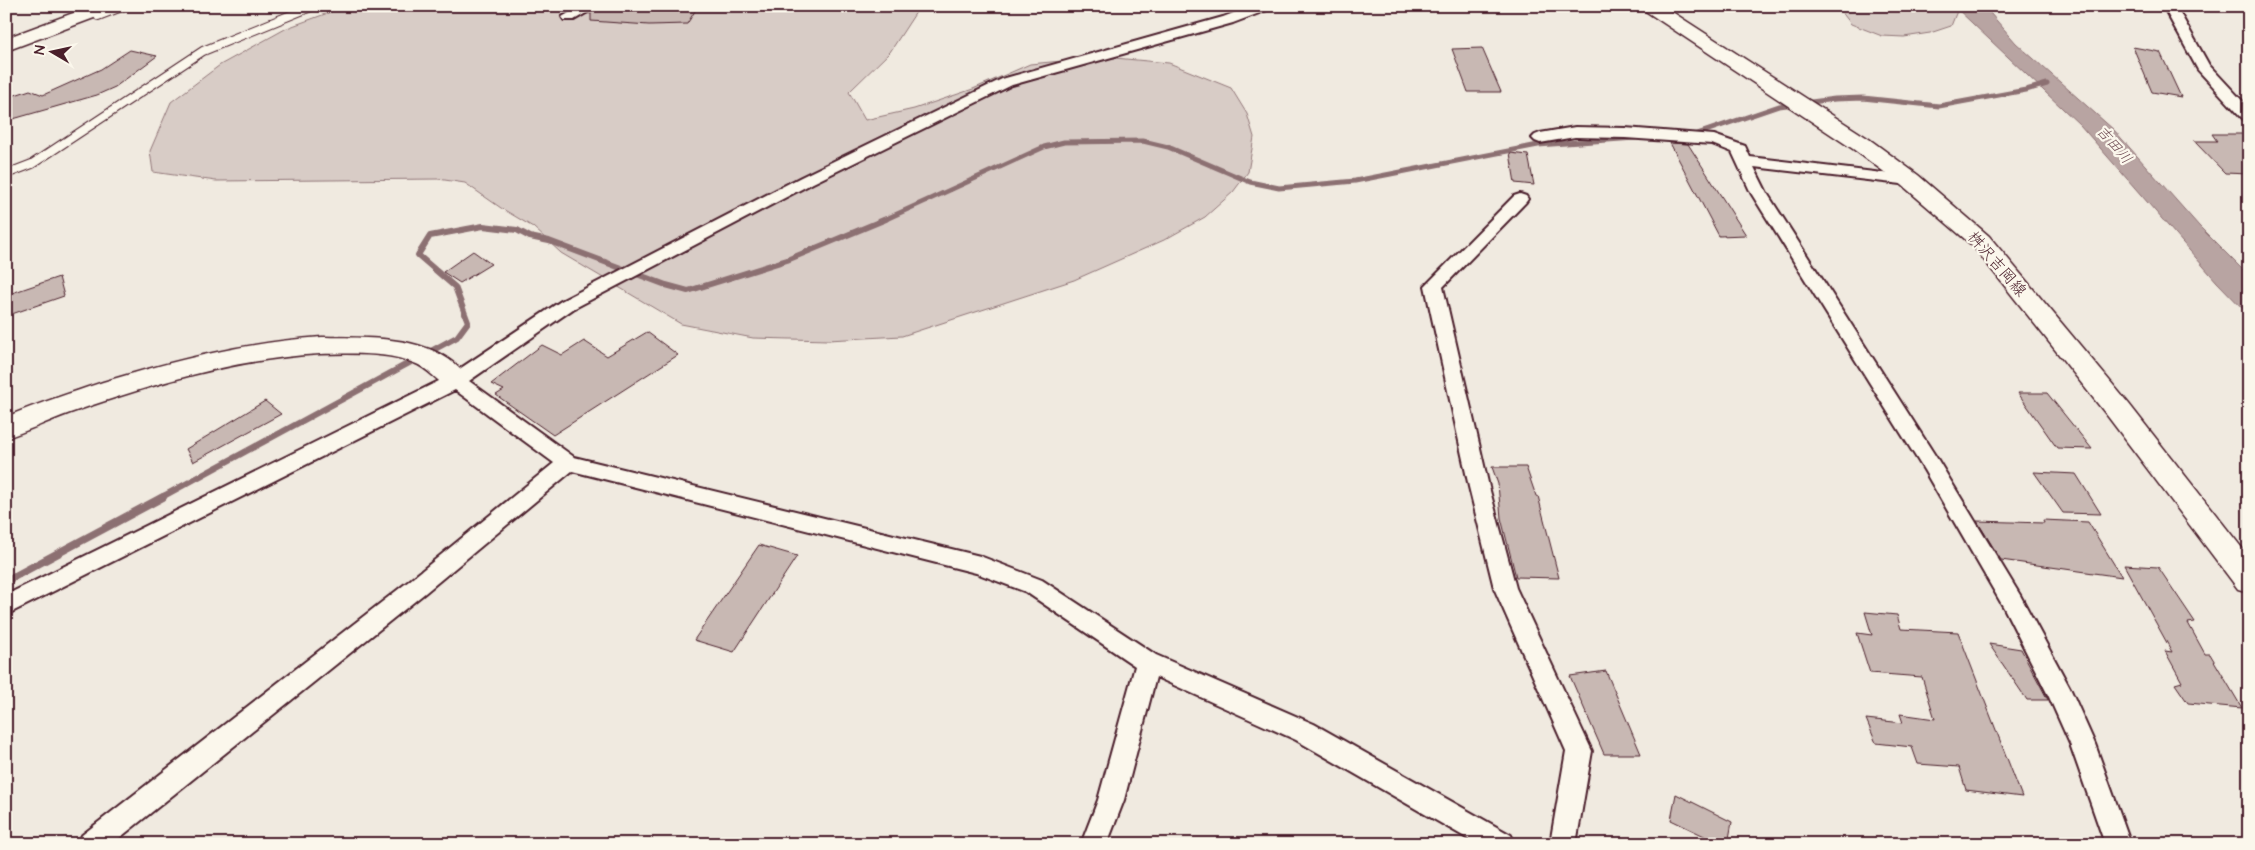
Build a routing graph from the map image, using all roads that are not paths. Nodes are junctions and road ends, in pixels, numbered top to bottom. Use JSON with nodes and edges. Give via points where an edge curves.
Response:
{"nodes":[{"id":1,"x":124,"y":6,"type":"edge"},
{"id":2,"x":313,"y":6,"type":"edge"},
{"id":3,"x":592,"y":6,"type":"edge"},
{"id":4,"x":1265,"y":6,"type":"edge"},
{"id":5,"x":1650,"y":6,"type":"edge"},
{"id":6,"x":2169,"y":6,"type":"edge"},
{"id":7,"x":107,"y":7,"type":"edge"},
{"id":8,"x":569,"y":17,"type":"dead end"},
{"id":9,"x":25,"y":38,"type":"junction"},
{"id":10,"x":6,"y":45,"type":"edge"},
{"id":11,"x":2249,"y":117,"type":"edge"},
{"id":12,"x":1540,"y":138,"type":"dead end"},
{"id":13,"x":1742,"y":161,"type":"junction"},
{"id":14,"x":6,"y":174,"type":"edge"},
{"id":15,"x":1910,"y":180,"type":"junction"},
{"id":16,"x":1520,"y":199,"type":"dead end"},
{"id":17,"x":456,"y":380,"type":"junction"},
{"id":18,"x":6,"y":428,"type":"edge"},
{"id":19,"x":568,"y":463,"type":"junction"},
{"id":20,"x":2249,"y":580,"type":"edge"},
{"id":21,"x":6,"y":606,"type":"edge"},
{"id":22,"x":1148,"y":662,"type":"junction"},
{"id":23,"x":91,"y":844,"type":"edge"},
{"id":24,"x":1094,"y":844,"type":"edge"},
{"id":25,"x":1502,"y":844,"type":"edge"},
{"id":26,"x":1563,"y":844,"type":"edge"},
{"id":27,"x":2118,"y":844,"type":"edge"}],
"edges":[{"from":1,"to":9,"type":"lane","via":[[69,27]]},
{"from":2,"to":14,"type":"lane","via":[[203,51],[32,164]]},
{"from":3,"to":8,"type":"street"},
{"from":4,"to":17,"type":"street","via":[[1228,20],[1007,82],[567,305]]},
{"from":5,"to":15,"type":"main road","name":"桝沢吉岡線","via":[[1861,144]]},
{"from":6,"to":11,"type":"street","via":[[2203,68]]},
{"from":7,"to":9,"type":"main road"},
{"from":9,"to":10,"type":"main road"},
{"from":12,"to":13,"type":"street","via":[[1575,132],[1714,140],[1739,149]]},
{"from":13,"to":15,"type":"street"},
{"from":13,"to":27,"type":"street","via":[[1984,550],[2046,662],[2104,796]]},
{"from":15,"to":20,"type":"main road","name":"桝沢吉岡線","via":[[1981,241],[2118,410]]},
{"from":16,"to":26,"type":"street","via":[[1434,286],[1505,588],[1579,751]]},
{"from":17,"to":18,"type":"main road","via":[[426,359],[380,347],[278,348],[193,364],[145,378]]},
{"from":17,"to":19,"type":"street"},
{"from":17,"to":21,"type":"street"},
{"from":19,"to":22,"type":"street","via":[[980,564],[1034,586]]},
{"from":19,"to":23,"type":"street","via":[[418,587]]},
{"from":22,"to":24,"type":"street","via":[[1111,800]]},
{"from":22,"to":25,"type":"street","via":[[1305,732]]}]}
